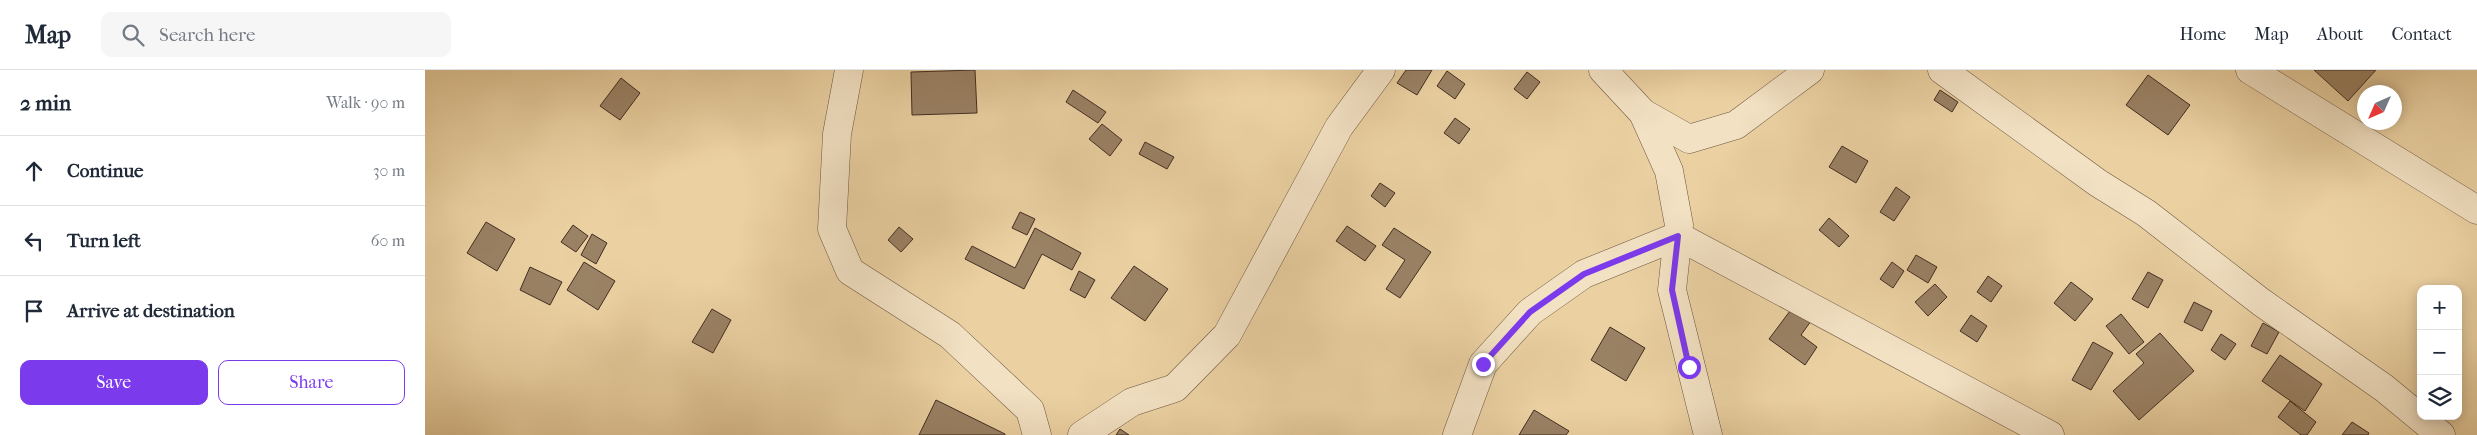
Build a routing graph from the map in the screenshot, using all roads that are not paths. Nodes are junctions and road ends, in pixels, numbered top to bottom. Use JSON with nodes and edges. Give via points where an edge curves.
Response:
{"nodes":[{"id":1,"x":1381,"y":70,"type":"edge"},
{"id":2,"x":1603,"y":70,"type":"edge"},
{"id":3,"x":1810,"y":70,"type":"edge"},
{"id":4,"x":1942,"y":70,"type":"edge"},
{"id":5,"x":2250,"y":70,"type":"edge"},
{"id":6,"x":847,"y":74,"type":"edge"},
{"id":7,"x":1643,"y":113,"type":"junction"},
{"id":8,"x":2477,"y":210,"type":"edge"},
{"id":9,"x":1678,"y":236,"type":"junction"},
{"id":10,"x":1037,"y":435,"type":"edge"},
{"id":11,"x":1082,"y":435,"type":"edge"},
{"id":12,"x":1457,"y":435,"type":"edge"},
{"id":13,"x":1708,"y":435,"type":"edge"},
{"id":14,"x":2050,"y":435,"type":"edge"},
{"id":15,"x":2441,"y":435,"type":"edge"}],
"edges":[{"from":1,"to":11,"type":"street","via":[[1339,127],[1227,334],[1175,388],[1132,402]]},
{"from":2,"to":7,"type":"street"},
{"from":3,"to":7,"type":"street","via":[[1736,125],[1689,138]]},
{"from":4,"to":15,"type":"street","via":[[2098,183],[2146,213],[2261,302],[2384,388]]},
{"from":5,"to":8,"type":"street"},
{"from":6,"to":10,"type":"street","via":[[837,134],[832,229],[850,271],[950,335],[1030,410]]},
{"from":7,"to":9,"type":"street","via":[[1669,171],[1679,224]]},
{"from":9,"to":12,"type":"street","via":[[1584,274],[1530,312],[1483,364]]},
{"from":9,"to":13,"type":"street","via":[[1672,290]]},
{"from":9,"to":14,"type":"street"}]}
